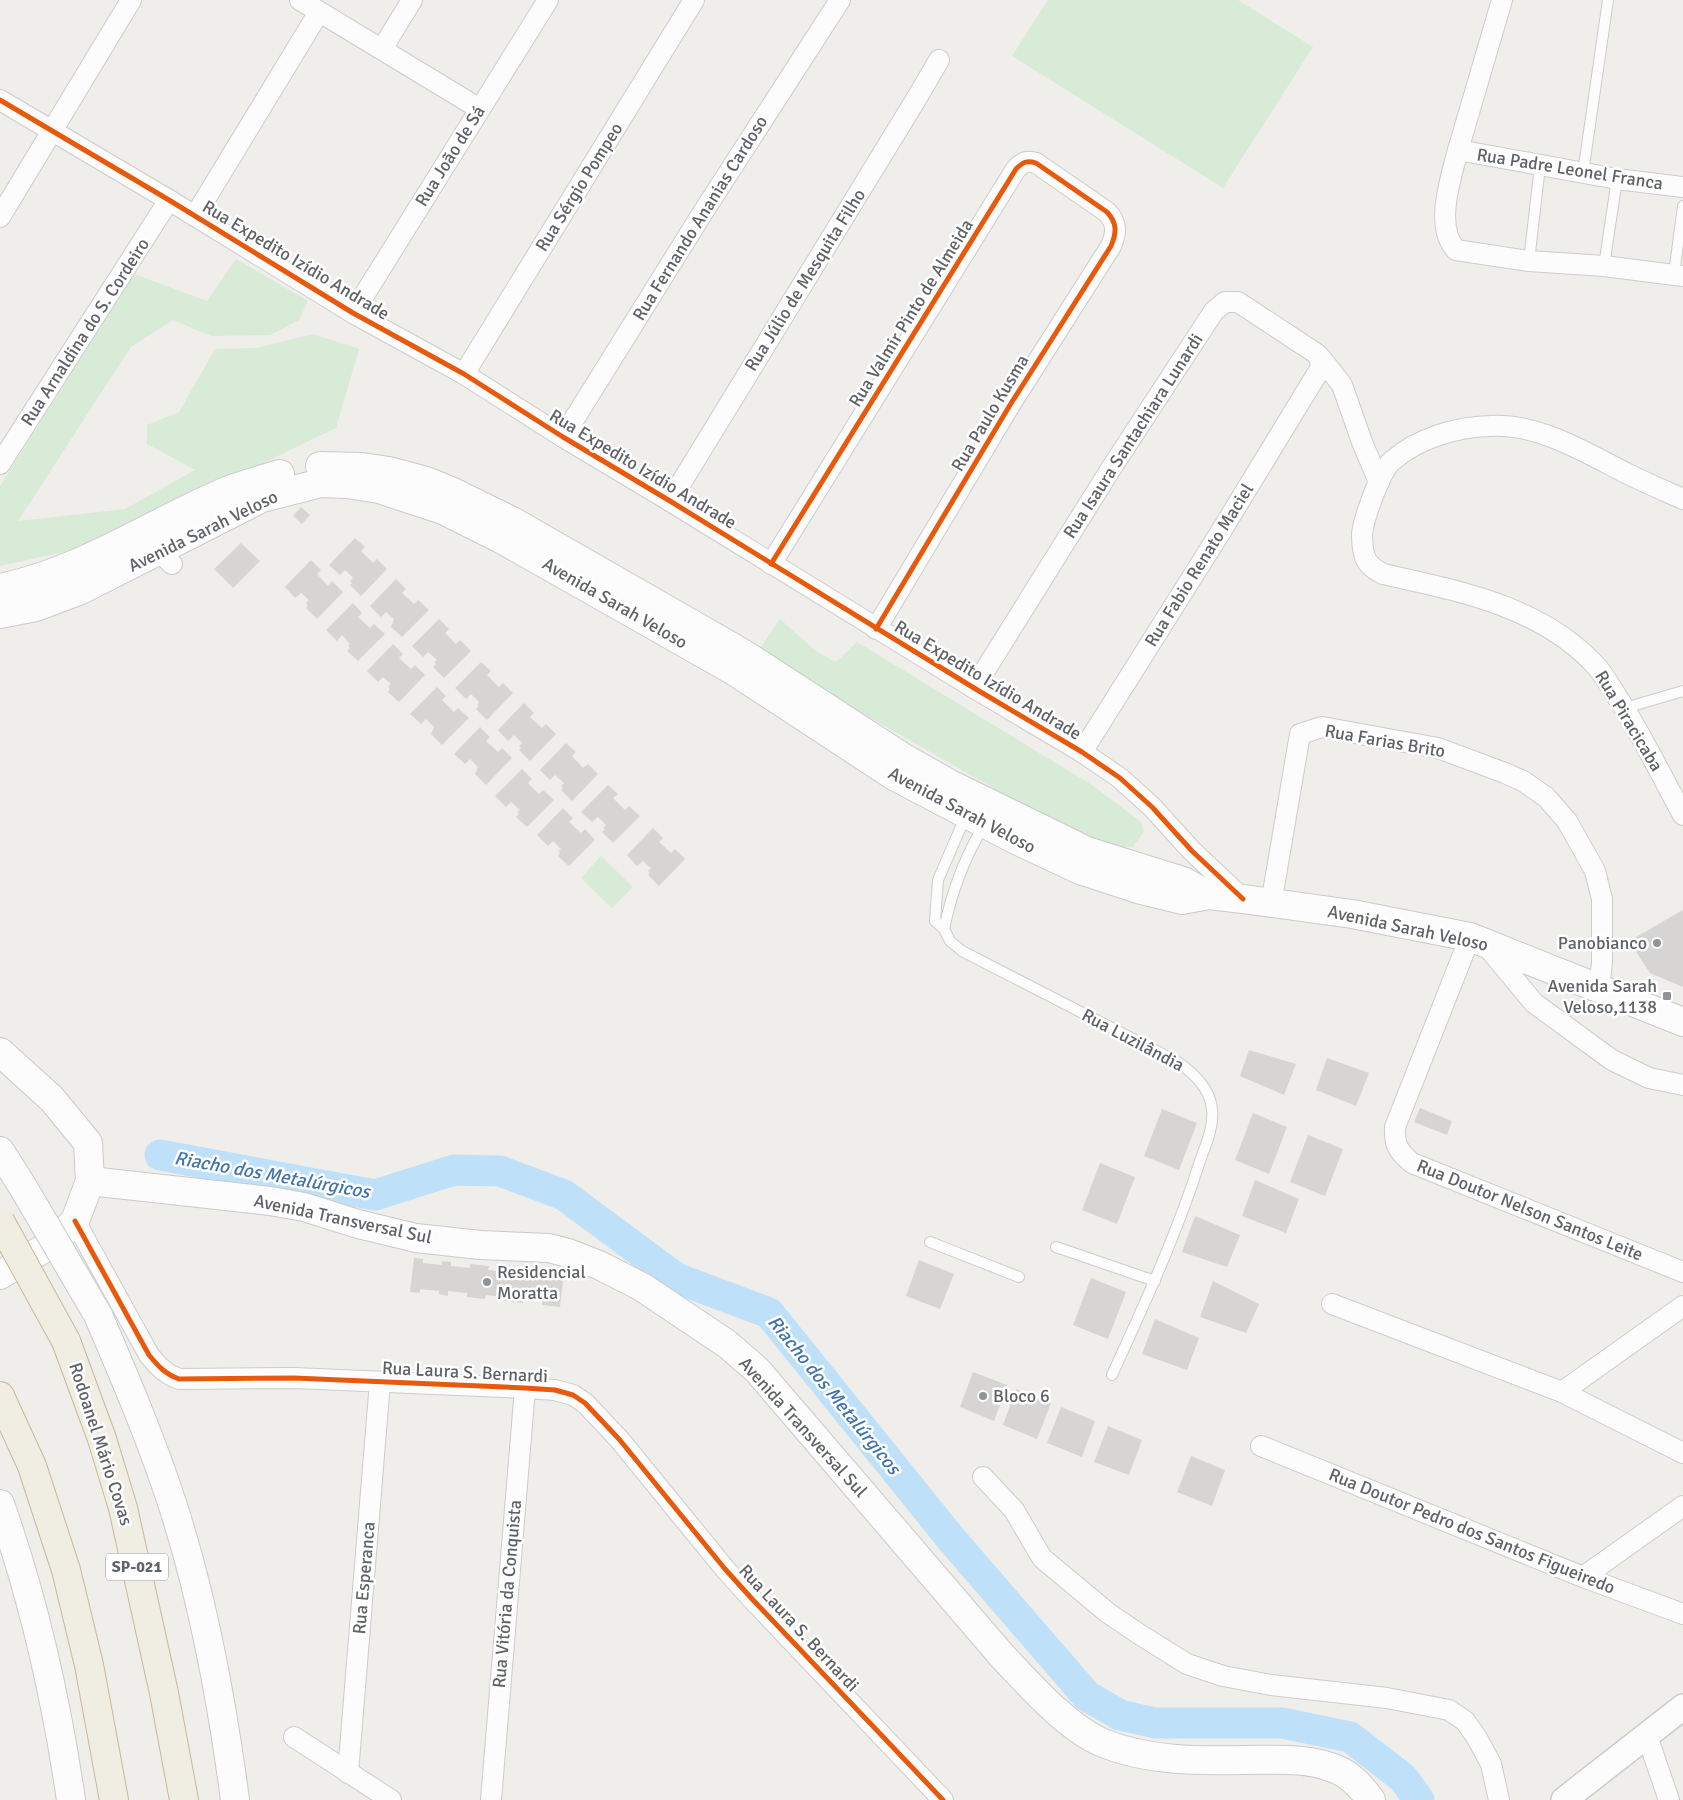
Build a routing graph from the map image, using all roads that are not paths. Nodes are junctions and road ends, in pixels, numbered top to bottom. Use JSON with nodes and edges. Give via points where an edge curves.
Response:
{"nodes":[{"id":1,"x":131,"y":0,"type":"edge"},
{"id":2,"x":300,"y":0,"type":"edge"},
{"id":3,"x":412,"y":0,"type":"edge"},
{"id":4,"x":548,"y":0,"type":"edge"},
{"id":5,"x":694,"y":0,"type":"edge"},
{"id":6,"x":840,"y":0,"type":"edge"},
{"id":7,"x":1502,"y":0,"type":"edge"},
{"id":8,"x":1608,"y":0,"type":"edge"},
{"id":9,"x":319,"y":12,"type":"junction"},
{"id":10,"x":382,"y":50,"type":"junction"},
{"id":11,"x":939,"y":60,"type":"dead end"},
{"id":12,"x":0,"y":100,"type":"edge"},
{"id":13,"x":480,"y":109,"type":"junction"},
{"id":14,"x":53,"y":131,"type":"junction"},
{"id":15,"x":1458,"y":150,"type":"junction"},
{"id":16,"x":1540,"y":166,"type":"junction"},
{"id":17,"x":1583,"y":173,"type":"junction"},
{"id":18,"x":1617,"y":179,"type":"junction"},
{"id":19,"x":1683,"y":187,"type":"edge"},
{"id":20,"x":170,"y":200,"type":"junction"},
{"id":21,"x":1683,"y":206,"type":"edge"},
{"id":22,"x":1108,"y":212,"type":"joint"},
{"id":23,"x":195,"y":216,"type":"junction"},
{"id":24,"x":0,"y":217,"type":"edge"},
{"id":25,"x":1529,"y":261,"type":"junction"},
{"id":26,"x":1604,"y":266,"type":"junction"},
{"id":27,"x":1678,"y":275,"type":"edge"},
{"id":28,"x":353,"y":313,"type":"junction"},
{"id":29,"x":1320,"y":358,"type":"junction"},
{"id":30,"x":464,"y":374,"type":"junction"},
{"id":31,"x":563,"y":437,"type":"junction"},
{"id":32,"x":0,"y":464,"type":"edge"},
{"id":33,"x":1380,"y":482,"type":"junction"},
{"id":34,"x":1683,"y":499,"type":"edge"},
{"id":35,"x":670,"y":501,"type":"junction"},
{"id":36,"x":771,"y":564,"type":"junction"},
{"id":37,"x":0,"y":588,"type":"edge"},
{"id":38,"x":0,"y":614,"type":"edge"},
{"id":39,"x":876,"y":629,"type":"junction"},
{"id":40,"x":974,"y":688,"type":"junction"},
{"id":41,"x":1683,"y":691,"type":"edge"},
{"id":42,"x":1625,"y":708,"type":"junction"},
{"id":43,"x":1082,"y":752,"type":"junction"},
{"id":44,"x":981,"y":810,"type":"junction"},
{"id":45,"x":1683,"y":815,"type":"edge"},
{"id":46,"x":1243,"y":899,"type":"junction"},
{"id":47,"x":1271,"y":904,"type":"junction"},
{"id":48,"x":944,"y":929,"type":"junction"},
{"id":49,"x":1476,"y":938,"type":"junction"},
{"id":50,"x":1599,"y":988,"type":"junction"},
{"id":51,"x":1683,"y":1022,"type":"edge"},
{"id":52,"x":0,"y":1052,"type":"edge"},
{"id":53,"x":1683,"y":1085,"type":"edge"},
{"id":54,"x":0,"y":1151,"type":"edge"},
{"id":55,"x":90,"y":1181,"type":"junction"},
{"id":56,"x":0,"y":1221,"type":"edge"},
{"id":57,"x":74,"y":1221,"type":"junction"},
{"id":58,"x":930,"y":1242,"type":"dead end"},
{"id":59,"x":1056,"y":1247,"type":"dead end"},
{"id":60,"x":1683,"y":1272,"type":"edge"},
{"id":61,"x":0,"y":1275,"type":"edge"},
{"id":62,"x":1019,"y":1277,"type":"dead end"},
{"id":63,"x":1154,"y":1281,"type":"junction"},
{"id":64,"x":1332,"y":1304,"type":"dead end"},
{"id":65,"x":1683,"y":1306,"type":"edge"},
{"id":66,"x":1112,"y":1375,"type":"dead end"},
{"id":67,"x":380,"y":1382,"type":"junction"},
{"id":68,"x":525,"y":1388,"type":"junction"},
{"id":69,"x":1562,"y":1392,"type":"junction"},
{"id":70,"x":0,"y":1396,"type":"edge"},
{"id":71,"x":1262,"y":1446,"type":"dead end"},
{"id":72,"x":1683,"y":1453,"type":"edge"},
{"id":73,"x":983,"y":1477,"type":"dead end"},
{"id":74,"x":0,"y":1504,"type":"edge"},
{"id":75,"x":1683,"y":1506,"type":"edge"},
{"id":76,"x":1583,"y":1576,"type":"junction"},
{"id":77,"x":1683,"y":1614,"type":"edge"},
{"id":78,"x":1683,"y":1707,"type":"edge"},
{"id":79,"x":1648,"y":1736,"type":"junction"},
{"id":80,"x":294,"y":1737,"type":"dead end"},
{"id":81,"x":348,"y":1774,"type":"junction"},
{"id":82,"x":71,"y":1800,"type":"edge"},
{"id":83,"x":114,"y":1800,"type":"edge"},
{"id":84,"x":184,"y":1800,"type":"edge"},
{"id":85,"x":235,"y":1800,"type":"edge"},
{"id":86,"x":391,"y":1800,"type":"edge"},
{"id":87,"x":490,"y":1800,"type":"edge"},
{"id":88,"x":943,"y":1800,"type":"edge"},
{"id":89,"x":1371,"y":1800,"type":"edge"},
{"id":90,"x":1499,"y":1800,"type":"edge"},
{"id":91,"x":1564,"y":1800,"type":"edge"},
{"id":92,"x":1669,"y":1800,"type":"edge"}],
"edges":[{"from":1,"to":14,"type":"street"},
{"from":2,"to":9,"type":"street"},
{"from":3,"to":10,"type":"street"},
{"from":4,"to":13,"type":"street","name":"Rua João de Sá"},
{"from":5,"to":30,"type":"street","name":"Rua Sérgio Pompeo"},
{"from":6,"to":31,"type":"street","name":"Rua Fernando Ananias Cardoso"},
{"from":7,"to":15,"type":"street"},
{"from":8,"to":17,"type":"lane"},
{"from":9,"to":10,"type":"street"},
{"from":9,"to":23,"type":"street","name":"Rua Expedito Izídio Andrade"},
{"from":10,"to":13,"type":"street"},
{"from":11,"to":35,"type":"street","name":"Rua Júlio de Mesquita Filho"},
{"from":12,"to":14,"type":"street","name":"Rua Expedito Izídio Andrade"},
{"from":13,"to":28,"type":"street","name":"Rua João de Sá"},
{"from":14,"to":20,"type":"street","name":"Rua Expedito Izídio Andrade"},
{"from":14,"to":24,"type":"street"},
{"from":15,"to":16,"type":"street","name":"Rua Padre Leonel Franca"},
{"from":15,"to":25,"type":"street","name":"Rua Padre Leonel Franca","via":[[1445,207],[1450,243],[1456,250]]},
{"from":16,"to":17,"type":"street","name":"Rua Padre Leonel Franca"},
{"from":16,"to":25,"type":"lane"},
{"from":17,"to":18,"type":"street","name":"Rua Padre Leonel Franca"},
{"from":18,"to":19,"type":"street","name":"Rua Padre Leonel Franca"},
{"from":18,"to":26,"type":"lane"},
{"from":20,"to":23,"type":"street","name":"Rua Expedito Izídio Andrade"},
{"from":20,"to":32,"type":"street","name":"Rua Arnaldina do S. Cordeiro"},
{"from":21,"to":27,"type":"lane"},
{"from":22,"to":36,"type":"street","name":"Rua Valmir Pinto de Almeida","via":[[1036,164],[1030,161],[1021,164]]},
{"from":22,"to":39,"type":"street","name":"Rua Paulo Kusma","via":[[1116,226],[1111,246],[1010,405]]},
{"from":23,"to":28,"type":"street","name":"Rua Expedito Izídio Andrade"},
{"from":25,"to":26,"type":"street","name":"Rua Padre Leonel Franca"},
{"from":26,"to":27,"type":"street","name":"Rua Padre Leonel Franca"},
{"from":28,"to":30,"type":"street","name":"Rua Expedito Izídio Andrade"},
{"from":29,"to":33,"type":"street","via":[[1342,385]]},
{"from":29,"to":40,"type":"street","name":"Rua Isaura Santachiara Lunardi","via":[[1308,346],[1238,302],[1220,304],[1112,467]]},
{"from":29,"to":43,"type":"street","name":"Rua Fabio Renato Maciel","via":[[1320,369],[1315,378]]},
{"from":30,"to":31,"type":"street","name":"Rua Expedito Izídio Andrade"},
{"from":31,"to":35,"type":"street","name":"Rua Expedito Izídio Andrade"},
{"from":33,"to":34,"type":"street","via":[[1390,462],[1418,443],[1460,429],[1491,425],[1556,438]]},
{"from":33,"to":42,"type":"street","name":"Rua Piracicaba","via":[[1362,534],[1364,556],[1371,568],[1384,574],[1478,596],[1558,633],[1598,668]]},
{"from":35,"to":36,"type":"street","name":"Rua Expedito Izídio Andrade"},
{"from":36,"to":39,"type":"street","name":"Rua Expedito Izídio Andrade"},
{"from":37,"to":44,"type":"main road","name":"Avenida Sarah Veloso","via":[[72,566],[230,490],[284,473],[327,465],[389,471],[426,481],[512,521],[744,654]]},
{"from":38,"to":44,"type":"main road","name":"Avenida Sarah Veloso","via":[[36,608],[166,557],[262,498],[321,483],[379,489],[443,510],[503,540],[726,666],[894,776]]},
{"from":39,"to":40,"type":"street","name":"Rua Expedito Izídio Andrade"},
{"from":40,"to":43,"type":"street","name":"Rua Expedito Izídio Andrade"},
{"from":41,"to":42,"type":"lane"},
{"from":42,"to":45,"type":"street","name":"Rua Piracicaba"},
{"from":43,"to":46,"type":"street","name":"Rua Expedito Izídio Andrade","via":[[1120,778]]},
{"from":44,"to":46,"type":"main road","name":"Avenida Sarah Veloso","via":[[1016,840],[1080,870],[1182,900],[1209,895]]},
{"from":44,"to":48,"type":"lane","via":[[955,884]]},
{"from":44,"to":48,"type":"lane","name":"Rua Luzilândia","via":[[938,880],[935,920]]},
{"from":46,"to":47,"type":"main road","name":"Avenida Sarah Veloso"},
{"from":47,"to":49,"type":"main road","name":"Avenida Sarah Veloso","via":[[1352,914]]},
{"from":47,"to":50,"type":"street","name":"Rua Farias Brito","via":[[1300,734],[1322,727],[1438,748],[1523,782],[1546,797],[1567,821],[1595,871],[1602,899]]},
{"from":48,"to":63,"type":"lane","name":"Rua Luzilândia","via":[[950,941],[962,951],[1178,1062],[1193,1073],[1207,1091],[1212,1123],[1195,1179]]},
{"from":49,"to":50,"type":"main road","name":"Avenida Sarah Veloso"},
{"from":49,"to":53,"type":"street","via":[[1534,1003],[1612,1060],[1649,1078]]},
{"from":49,"to":60,"type":"street","name":"Rua Doutor Nelson Santos Leite","via":[[1395,1127],[1394,1142],[1402,1155],[1412,1163]]},
{"from":50,"to":51,"type":"main road","name":"Avenida Sarah Veloso"},
{"from":52,"to":55,"type":"main road","via":[[52,1099],[88,1143]]},
{"from":54,"to":85,"type":"main road","bridge":true,"via":[[98,1315],[155,1454],[189,1561],[215,1671]]},
{"from":55,"to":57,"type":"main road"},
{"from":55,"to":89,"type":"main road","name":"Avenida Transversal Sul","via":[[270,1200],[416,1238],[549,1248],[599,1266],[642,1287],[686,1316],[727,1344],[756,1370],[1003,1657],[1073,1725],[1101,1743],[1136,1755],[1202,1761],[1288,1760],[1322,1765],[1339,1770],[1358,1783]]},
{"from":56,"to":84,"type":"highway","name":"Rodoanel Mário Covas","number":"SP-021","bridge":true,"via":[[66,1341],[102,1439],[123,1508]]},
{"from":57,"to":61,"type":"main road","via":[[53,1243]]},
{"from":57,"to":67,"type":"street","name":"Rua Laura S. Bernardi","via":[[149,1355],[168,1375],[197,1380],[294,1378]]},
{"from":58,"to":62,"type":"lane"},
{"from":59,"to":63,"type":"lane"},
{"from":63,"to":66,"type":"lane","name":"Rua Luzilândia"},
{"from":64,"to":69,"type":"street"},
{"from":65,"to":69,"type":"street"},
{"from":67,"to":68,"type":"street","name":"Rua Laura S. Bernardi"},
{"from":67,"to":81,"type":"street","name":"Rua Esperanca"},
{"from":68,"to":87,"type":"street","name":"Rua Vitória da Conquista"},
{"from":68,"to":88,"type":"street","name":"Rua Laura S. Bernardi","via":[[555,1390],[573,1395],[585,1403],[619,1439],[731,1576]]},
{"from":69,"to":72,"type":"street"},
{"from":70,"to":83,"type":"highway","via":[[32,1466],[66,1570],[89,1665]]},
{"from":71,"to":76,"type":"street","name":"Rua Doutor Pedro dos Santos Figueiredo"},
{"from":73,"to":90,"type":"street","via":[[1014,1510],[1042,1558],[1108,1613],[1139,1634],[1188,1664],[1223,1676],[1271,1685],[1387,1698],[1449,1710],[1465,1721],[1477,1738],[1491,1764]]},
{"from":74,"to":82,"type":"main road","via":[[41,1639]]},
{"from":75,"to":76,"type":"street"},
{"from":76,"to":77,"type":"street","name":"Rua Doutor Pedro dos Santos Figueiredo"},
{"from":78,"to":79,"type":"street"},
{"from":79,"to":91,"type":"street"},
{"from":79,"to":92,"type":"street"},
{"from":80,"to":81,"type":"street"},
{"from":81,"to":86,"type":"street"}]}
